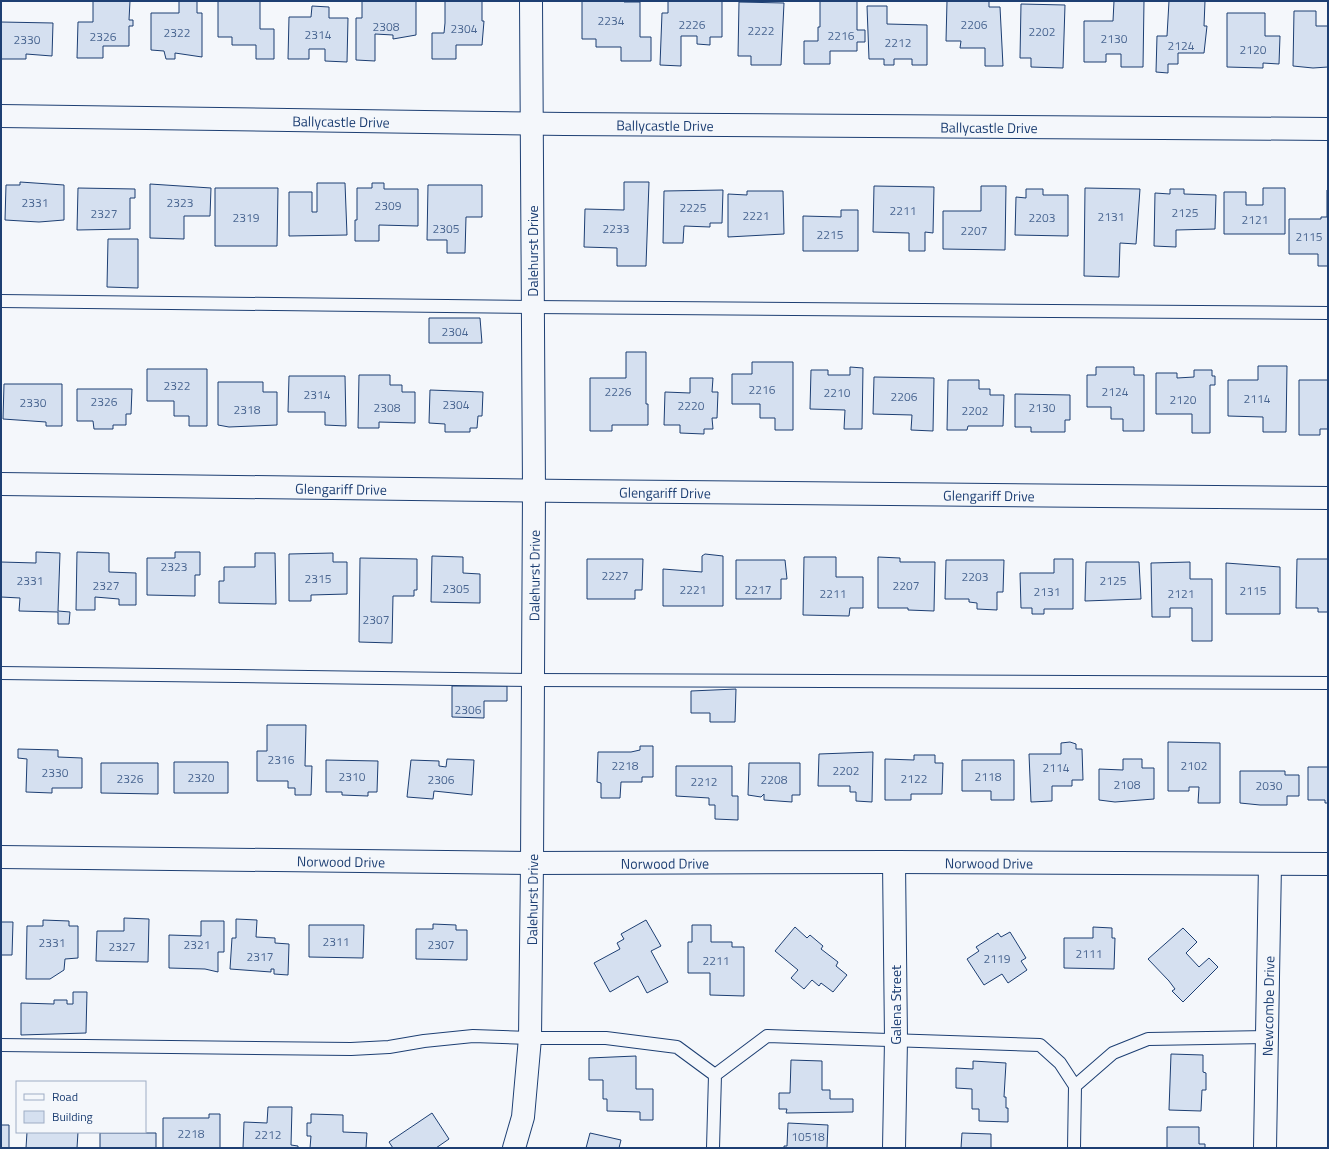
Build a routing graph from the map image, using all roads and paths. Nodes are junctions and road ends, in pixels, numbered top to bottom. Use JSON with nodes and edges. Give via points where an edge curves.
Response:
{"nodes":[{"id":1,"x":531,"y":1,"type":"edge"},
{"id":2,"x":1,"y":116,"type":"edge"},
{"id":3,"x":532,"y":123,"type":"junction"},
{"id":4,"x":1328,"y":129,"type":"edge"},
{"id":5,"x":1,"y":300,"type":"edge"},
{"id":6,"x":533,"y":307,"type":"junction"},
{"id":7,"x":1328,"y":313,"type":"edge"},
{"id":8,"x":1,"y":484,"type":"edge"},
{"id":9,"x":534,"y":491,"type":"junction"},
{"id":10,"x":1328,"y":498,"type":"edge"},
{"id":11,"x":1,"y":673,"type":"edge"},
{"id":12,"x":533,"y":680,"type":"junction"},
{"id":13,"x":1328,"y":683,"type":"edge"},
{"id":14,"x":1,"y":857,"type":"edge"},
{"id":15,"x":894,"y":862,"type":"junction"},
{"id":16,"x":532,"y":863,"type":"junction"},
{"id":17,"x":1270,"y":864,"type":"junction"},
{"id":18,"x":1328,"y":864,"type":"edge"},
{"id":19,"x":1267,"y":1037,"type":"junction"},
{"id":20,"x":530,"y":1038,"type":"junction"},
{"id":21,"x":896,"y":1040,"type":"junction"},
{"id":22,"x":1,"y":1044,"type":"edge"},
{"id":23,"x":715,"y":1075,"type":"junction"},
{"id":24,"x":1075,"y":1086,"type":"junction"},
{"id":25,"x":514,"y":1148,"type":"edge"},
{"id":26,"x":713,"y":1148,"type":"edge"},
{"id":27,"x":894,"y":1148,"type":"edge"},
{"id":28,"x":1074,"y":1148,"type":"edge"},
{"id":29,"x":1265,"y":1148,"type":"edge"}],
"edges":[{"from":1,"to":3,"type":"street","name":"Dalehurst Drive"},
{"from":2,"to":3,"type":"street","name":"Ballycastle Drive"},
{"from":3,"to":4,"type":"street","name":"Ballycastle Drive"},
{"from":3,"to":6,"type":"street","name":"Dalehurst Drive"},
{"from":5,"to":6,"type":"lane"},
{"from":6,"to":7,"type":"lane"},
{"from":6,"to":9,"type":"street","name":"Dalehurst Drive"},
{"from":8,"to":9,"type":"street","name":"Glengariff Drive"},
{"from":9,"to":10,"type":"street","name":"Glengariff Drive"},
{"from":9,"to":12,"type":"street","name":"Dalehurst Drive"},
{"from":11,"to":12,"type":"lane"},
{"from":12,"to":13,"type":"lane"},
{"from":12,"to":16,"type":"street","name":"Dalehurst Drive"},
{"from":14,"to":16,"type":"street","name":"Norwood Drive"},
{"from":15,"to":16,"type":"street","name":"Norwood Drive"},
{"from":15,"to":17,"type":"street","name":"Norwood Drive"},
{"from":15,"to":21,"type":"street","name":"Galena Street"},
{"from":16,"to":20,"type":"street","name":"Dalehurst Drive"},
{"from":17,"to":18,"type":"street","name":"Norwood Drive"},
{"from":17,"to":19,"type":"street","name":"Newcombe Drive"},
{"from":19,"to":24,"type":"lane","via":[[1148,1039],[1113,1052]]},
{"from":19,"to":29,"type":"street","name":"Newcombe Drive"},
{"from":20,"to":22,"type":"lane","via":[[473,1036],[389,1047],[351,1049]]},
{"from":20,"to":23,"type":"lane","via":[[606,1038],[677,1047]]},
{"from":20,"to":25,"type":"street","name":"Dalehurst Drive","via":[[523,1117]]},
{"from":21,"to":23,"type":"lane","via":[[767,1036]]},
{"from":21,"to":24,"type":"lane","via":[[1040,1045],[1060,1063]]},
{"from":21,"to":27,"type":"street","name":"Galena Street"},
{"from":23,"to":26,"type":"lane"},
{"from":24,"to":28,"type":"lane"}]}
